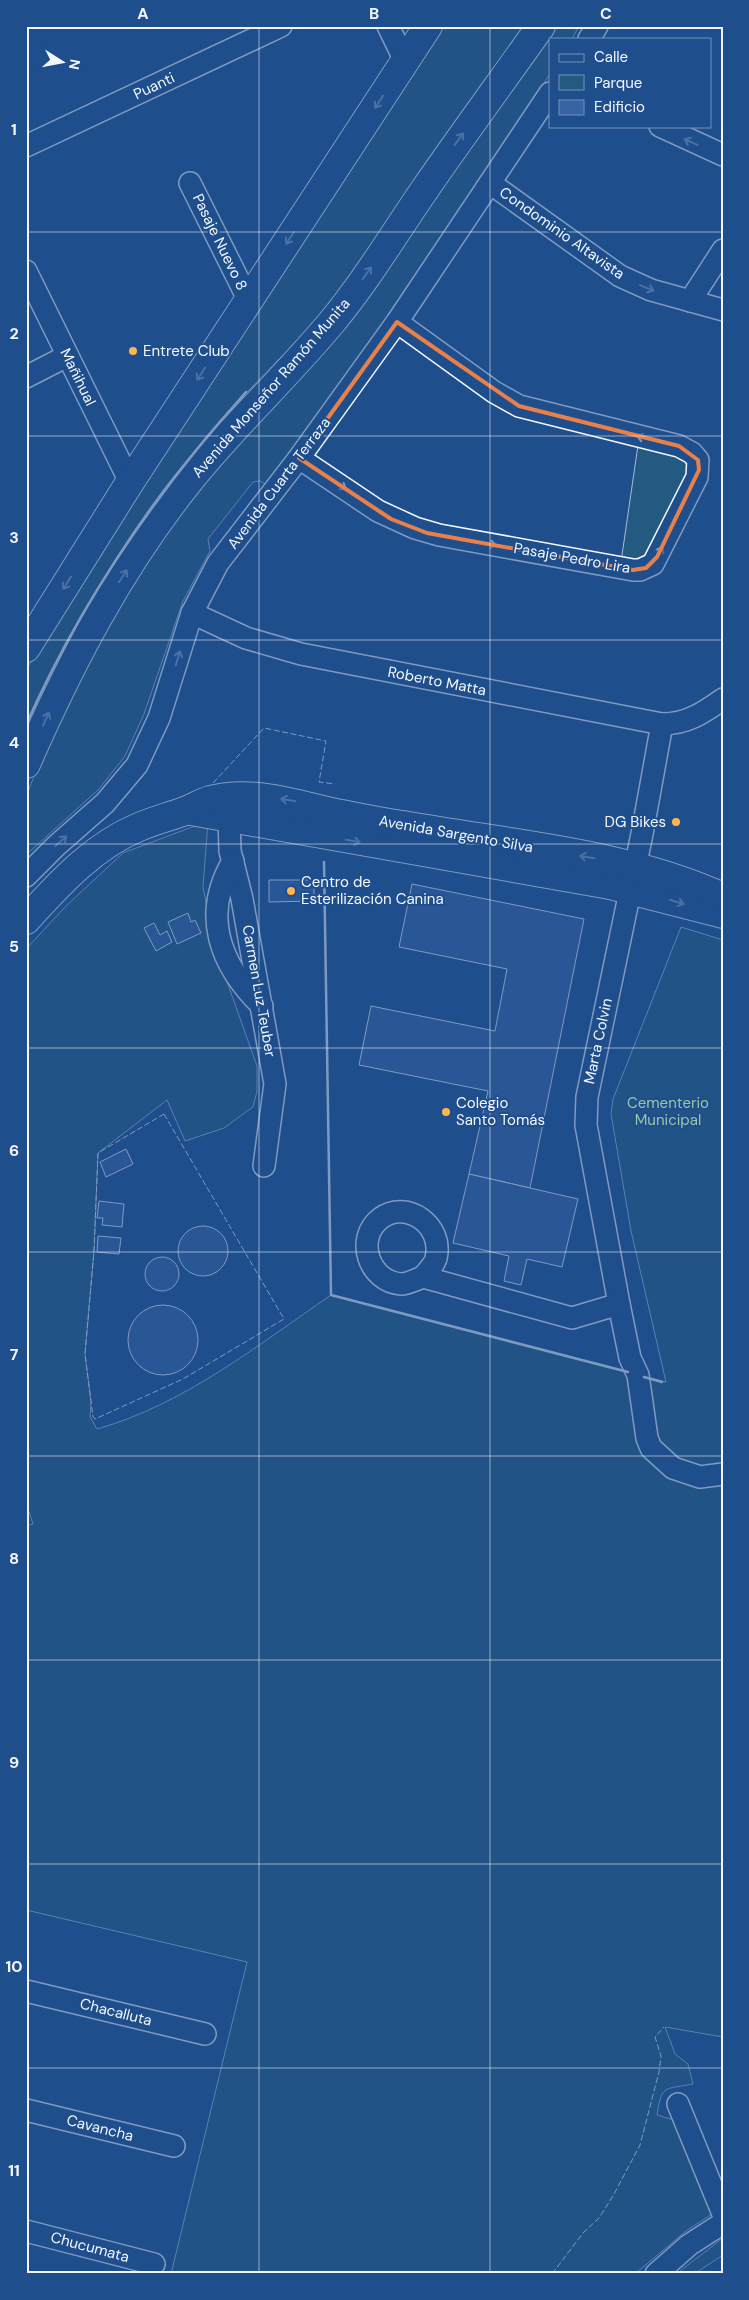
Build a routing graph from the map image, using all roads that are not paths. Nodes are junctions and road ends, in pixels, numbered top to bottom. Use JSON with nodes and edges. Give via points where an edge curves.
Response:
{"nodes":[{"id":1,"x":281,"y":26,"type":"edge"},
{"id":2,"x":388,"y":26,"type":"edge"},
{"id":3,"x":428,"y":26,"type":"edge"},
{"id":4,"x":541,"y":26,"type":"edge"},
{"id":5,"x":597,"y":26,"type":"edge"},
{"id":6,"x":590,"y":38,"type":"edge"},
{"id":7,"x":405,"y":61,"type":"junction"},
{"id":8,"x":549,"y":94,"type":"edge"},
{"id":9,"x":664,"y":128,"type":"edge"},
{"id":10,"x":26,"y":146,"type":"edge"},
{"id":11,"x":723,"y":155,"type":"edge"},
{"id":12,"x":490,"y":183,"type":"junction"},
{"id":13,"x":190,"y":184,"type":"dead end"},
{"id":14,"x":723,"y":250,"type":"edge"},
{"id":15,"x":26,"y":271,"type":"edge"},
{"id":16,"x":690,"y":301,"type":"junction"},
{"id":17,"x":249,"y":302,"type":"junction"},
{"id":18,"x":723,"y":310,"type":"edge"},
{"id":19,"x":398,"y":322,"type":"junction"},
{"id":20,"x":68,"y":356,"type":"junction"},
{"id":21,"x":26,"y":377,"type":"edge"},
{"id":22,"x":299,"y":458,"type":"junction"},
{"id":23,"x":130,"y":482,"type":"junction"},
{"id":24,"x":192,"y":613,"type":"junction"},
{"id":25,"x":26,"y":648,"type":"edge"},
{"id":26,"x":723,"y":699,"type":"edge"},
{"id":27,"x":662,"y":724,"type":"junction"},
{"id":28,"x":26,"y":764,"type":"edge"},
{"id":29,"x":187,"y":810,"type":"junction"},
{"id":30,"x":230,"y":817,"type":"junction"},
{"id":31,"x":233,"y":861,"type":"junction"},
{"id":32,"x":26,"y":876,"type":"edge"},
{"id":33,"x":633,"y":877,"type":"junction"},
{"id":34,"x":723,"y":897,"type":"edge"},
{"id":35,"x":723,"y":914,"type":"edge"},
{"id":36,"x":26,"y":920,"type":"edge"},
{"id":37,"x":262,"y":1006,"type":"junction"},
{"id":38,"x":264,"y":1166,"type":"dead end"},
{"id":39,"x":423,"y":1277,"type":"dead end"},
{"id":40,"x":619,"y":1304,"type":"junction"},
{"id":41,"x":723,"y":1474,"type":"edge"},
{"id":42,"x":26,"y":1991,"type":"edge"},
{"id":43,"x":205,"y":2034,"type":"dead end"},
{"id":44,"x":678,"y":2104,"type":"dead end"},
{"id":45,"x":26,"y":2110,"type":"edge"},
{"id":46,"x":174,"y":2146,"type":"dead end"},
{"id":47,"x":723,"y":2214,"type":"edge"},
{"id":48,"x":723,"y":2223,"type":"edge"},
{"id":49,"x":26,"y":2231,"type":"edge"},
{"id":50,"x":154,"y":2264,"type":"dead end"},
{"id":51,"x":656,"y":2274,"type":"edge"}],
"edges":[{"from":1,"to":10,"type":"street","name":"Puanti"},
{"from":2,"to":7,"type":"street"},
{"from":3,"to":7,"type":"main road"},
{"from":28,"to":4,"type":"main road","name":"Avenida Monseñor Ramón Munita","one_way":true,"via":[[79,650],[107,600],[169,507],[206,460],[351,297]]},
{"from":5,"to":6,"type":"street"},
{"from":7,"to":17,"type":"main road","one_way":true},
{"from":8,"to":12,"type":"street","name":"Avenida Cuarta Terraza"},
{"from":11,"to":9,"type":"street","one_way":true},
{"from":12,"to":16,"type":"street","name":"Condominio Altavista","one_way":true,"via":[[620,276],[651,290]]},
{"from":12,"to":19,"type":"street","name":"Avenida Cuarta Terraza"},
{"from":13,"to":17,"type":"street","name":"Pasaje Nuevo 8"},
{"from":14,"to":16,"type":"street"},
{"from":15,"to":20,"type":"street","name":"Mañihual"},
{"from":16,"to":18,"type":"street","name":"Condominio Altavista"},
{"from":17,"to":23,"type":"main road","one_way":true},
{"from":19,"to":22,"type":"street","name":"Avenida Cuarta Terraza"},
{"from":22,"to":19,"type":"street","name":"Pasaje Pedro Lira","one_way":true,"via":[[391,519],[427,532],[633,570],[646,568],[657,558],[697,477],[698,460],[692,453],[680,446],[518,406]]},
{"from":20,"to":21,"type":"street"},
{"from":20,"to":23,"type":"street","name":"Mañihual"},
{"from":22,"to":24,"type":"street","name":"Avenida Cuarta Terraza","via":[[218,563]]},
{"from":23,"to":25,"type":"main road","one_way":true},
{"from":24,"to":27,"type":"street","name":"Roberto Matta","via":[[246,638],[301,654]]},
{"from":32,"to":24,"type":"street","name":"Avenida Cuarta Terraza","one_way":true,"via":[[105,804],[137,765],[159,718]]},
{"from":26,"to":27,"type":"street","name":"Roberto Matta","via":[[688,721]]},
{"from":27,"to":33,"type":"street","name":"Marta Colvin"},
{"from":29,"to":30,"type":"main road","name":"Avenida Sargento Silva"},
{"from":33,"to":29,"type":"main road","name":"Avenida Sargento Silva","one_way":true,"via":[[287,800],[220,798]]},
{"from":29,"to":36,"type":"main road","name":"Avenida Sargento Silva","via":[[138,827],[93,854]]},
{"from":30,"to":31,"type":"street","name":"Carmen Luz Teuber","via":[[228,827]]},
{"from":30,"to":33,"type":"main road","name":"Avenida Sargento Silva","one_way":true,"via":[[332,838]]},
{"from":31,"to":37,"type":"street","name":"Carmen Luz Teuber"},
{"from":31,"to":37,"type":"street","via":[[219,892],[217,934],[240,981]]},
{"from":33,"to":34,"type":"main road","name":"Avenida Sargento Silva","via":[[679,878]]},
{"from":33,"to":35,"type":"main road","name":"Avenida Sargento Silva","one_way":true},
{"from":33,"to":40,"type":"street","name":"Marta Colvin","via":[[585,1112]]},
{"from":37,"to":38,"type":"street","name":"Carmen Luz Teuber","via":[[275,1084]]},
{"from":39,"to":40,"type":"street","via":[[572,1318]]},
{"from":40,"to":41,"type":"street","name":"Marta Colvin","via":[[630,1358],[638,1375],[644,1426],[651,1448],[660,1459],[685,1474],[700,1477]]},
{"from":42,"to":43,"type":"street","name":"Chacalluta"},
{"from":44,"to":47,"type":"street"},
{"from":45,"to":46,"type":"street","name":"Cavancha"},
{"from":48,"to":51,"type":"street","via":[[689,2245]]},
{"from":49,"to":50,"type":"street","name":"Chucumata"}]}
